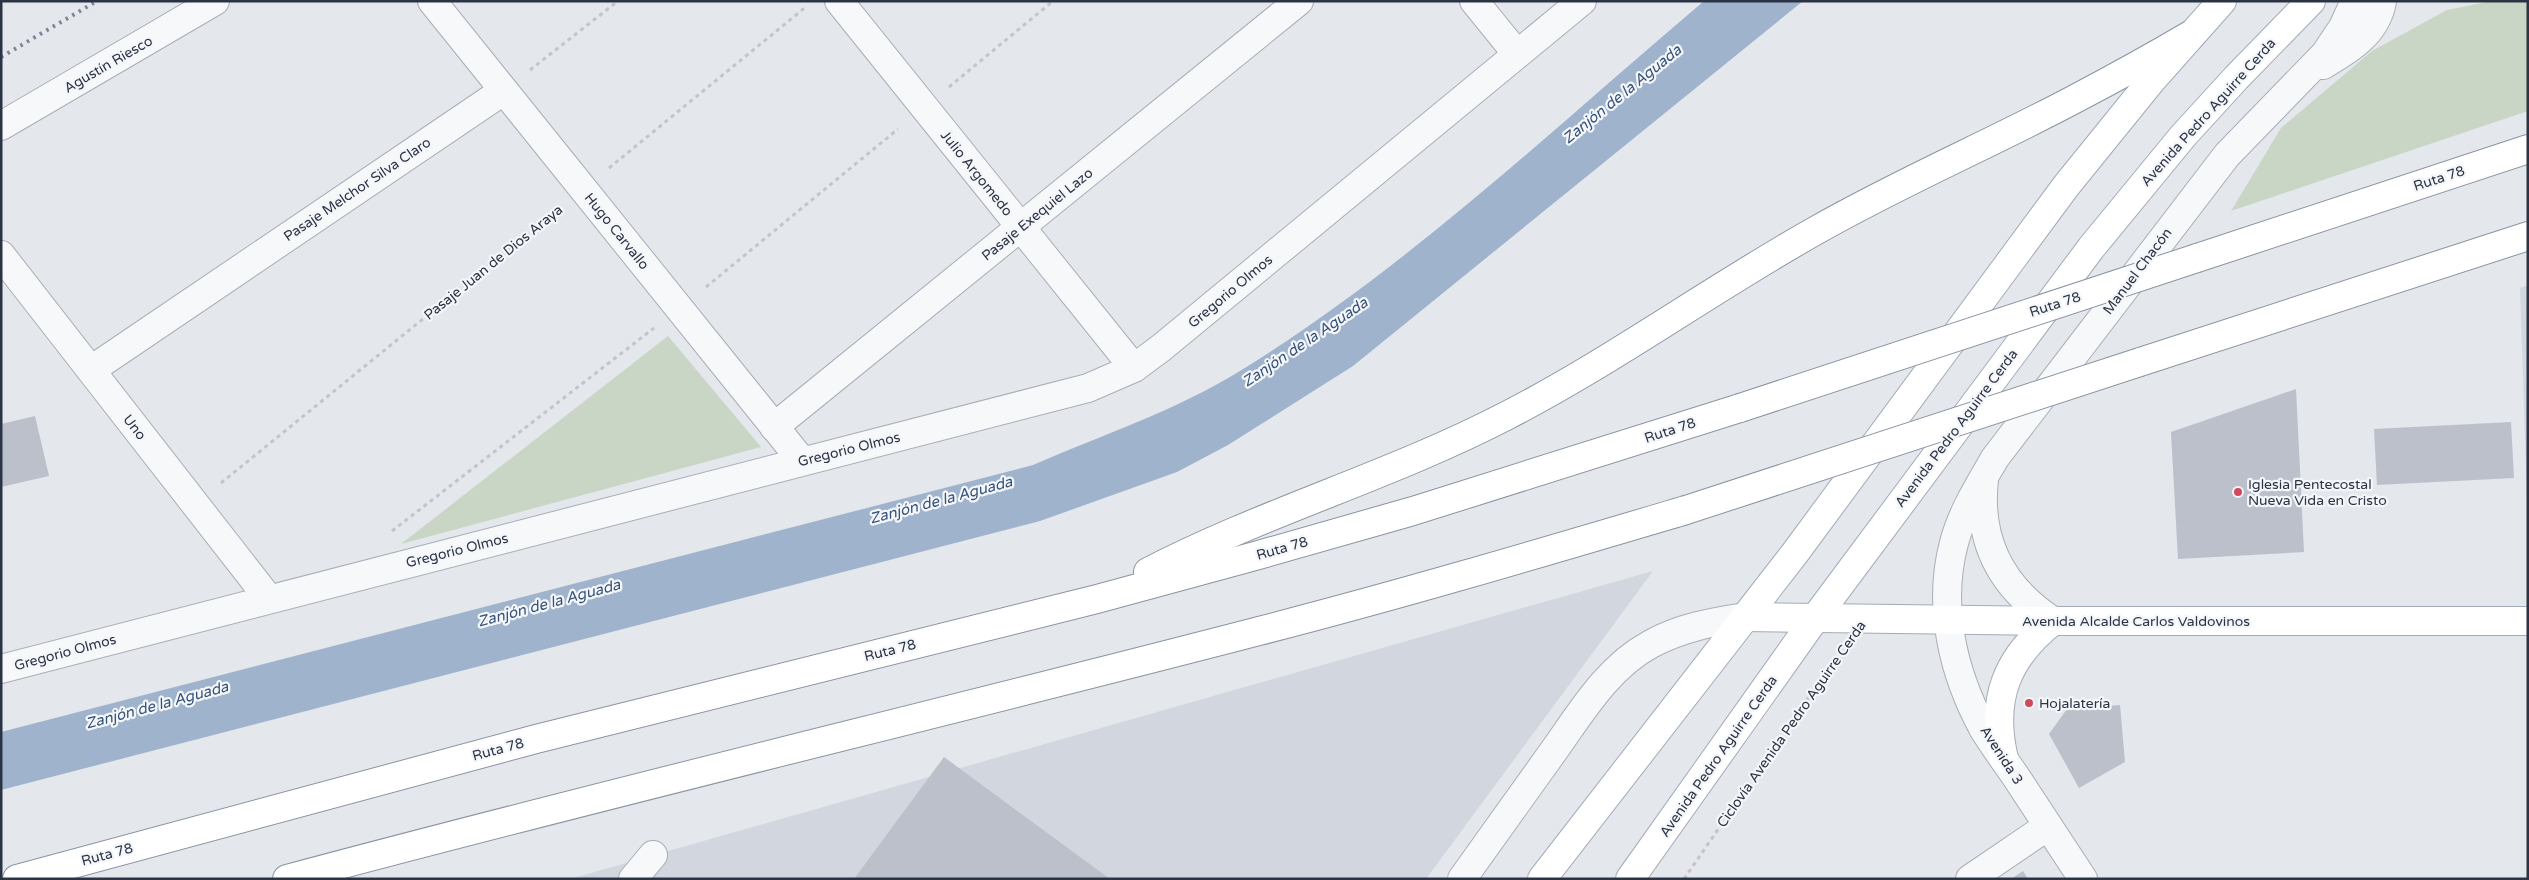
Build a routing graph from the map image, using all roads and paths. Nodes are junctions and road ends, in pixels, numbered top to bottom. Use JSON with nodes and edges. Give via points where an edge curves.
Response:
{"nodes":[{"id":1,"x":215,"y":1,"type":"edge"},
{"id":2,"x":432,"y":1,"type":"edge"},
{"id":3,"x":618,"y":1,"type":"edge"},
{"id":4,"x":814,"y":1,"type":"edge"},
{"id":5,"x":839,"y":1,"type":"edge"},
{"id":6,"x":1299,"y":1,"type":"edge"},
{"id":7,"x":1474,"y":1,"type":"edge"},
{"id":8,"x":1582,"y":1,"type":"edge"},
{"id":9,"x":2222,"y":1,"type":"edge"},
{"id":10,"x":2311,"y":1,"type":"edge"},
{"id":11,"x":2355,"y":1,"type":"edge"},
{"id":12,"x":2385,"y":5,"type":"edge"},
{"id":13,"x":2192,"y":34,"type":"junction"},
{"id":14,"x":1517,"y":54,"type":"junction"},
{"id":15,"x":2303,"y":77,"type":"junction"},
{"id":16,"x":503,"y":91,"type":"junction"},
{"id":17,"x":1,"y":126,"type":"edge"},
{"id":18,"x":2528,"y":149,"type":"edge"},
{"id":19,"x":584,"y":189,"type":"junction"},
{"id":20,"x":1021,"y":227,"type":"junction"},
{"id":21,"x":2528,"y":236,"type":"edge"},
{"id":22,"x":1,"y":255,"type":"edge"},
{"id":23,"x":1134,"y":368,"type":"junction"},
{"id":24,"x":91,"y":370,"type":"junction"},
{"id":25,"x":774,"y":426,"type":"junction"},
{"id":26,"x":802,"y":461,"type":"junction"},
{"id":27,"x":1985,"y":476,"type":"junction"},
{"id":28,"x":195,"y":504,"type":"junction"},
{"id":29,"x":268,"y":599,"type":"junction"},
{"id":30,"x":1097,"y":599,"type":"junction"},
{"id":31,"x":1745,"y":617,"type":"junction"},
{"id":32,"x":1816,"y":618,"type":"junction"},
{"id":33,"x":1863,"y":618,"type":"junction"},
{"id":34,"x":1948,"y":620,"type":"junction"},
{"id":35,"x":2053,"y":621,"type":"junction"},
{"id":36,"x":2528,"y":621,"type":"edge"},
{"id":37,"x":1,"y":669,"type":"edge"},
{"id":38,"x":2004,"y":759,"type":"junction"},
{"id":39,"x":2048,"y":826,"type":"junction"},
{"id":40,"x":653,"y":855,"type":"dead end"},
{"id":41,"x":17,"y":879,"type":"edge"},
{"id":42,"x":287,"y":879,"type":"edge"},
{"id":43,"x":633,"y":879,"type":"edge"},
{"id":44,"x":1462,"y":879,"type":"edge"},
{"id":45,"x":1542,"y":879,"type":"edge"},
{"id":46,"x":1630,"y":879,"type":"edge"},
{"id":47,"x":1684,"y":879,"type":"edge"},
{"id":48,"x":1970,"y":879,"type":"edge"},
{"id":49,"x":2083,"y":879,"type":"edge"}],
"edges":[{"from":1,"to":17,"type":"street","name":"Agustín Riesco"},
{"from":2,"to":16,"type":"street","name":"Hugo Carvallo"},
{"from":3,"to":16,"type":"path"},
{"from":4,"to":19,"type":"path","name":"Pasaje Juan de Dios Araya"},
{"from":5,"to":20,"type":"street","name":"Julio Argomedo"},
{"from":6,"to":20,"type":"street","name":"Pasaje Exequiel Lazo"},
{"from":7,"to":14,"type":"street"},
{"from":8,"to":14,"type":"street","name":"Gregorio Olmos"},
{"from":9,"to":13,"type":"main road"},
{"from":10,"to":32,"type":"main road","name":"Avenida Pedro Aguirre Cerda","via":[[2216,100],[2125,206]]},
{"from":11,"to":15,"type":"street","name":"Manuel Chacón","via":[[2344,27]]},
{"from":12,"to":15,"type":"street","name":"Manuel Chacón","via":[[2359,41]]},
{"from":13,"to":30,"type":"main road","via":[[2074,100],[1816,230],[1644,337],[1507,416],[1428,454],[1212,542]]},
{"from":13,"to":31,"type":"main road","via":[[2066,186],[1796,553]]},
{"from":14,"to":23,"type":"street","name":"Gregorio Olmos"},
{"from":15,"to":27,"type":"street","name":"Manuel Chacón","via":[[2227,154],[1995,458]]},
{"from":16,"to":19,"type":"street","name":"Hugo Carvallo"},
{"from":16,"to":24,"type":"street","name":"Pasaje Melchor Silva Claro"},
{"from":18,"to":30,"type":"main road","name":"Ruta 78","bridge":true,"via":[[1740,408],[1404,513]]},
{"from":19,"to":25,"type":"street","name":"Hugo Carvallo"},
{"from":19,"to":28,"type":"path","name":"Pasaje Juan de Dios Araya"},
{"from":20,"to":23,"type":"street","name":"Julio Argomedo"},
{"from":20,"to":25,"type":"street","name":"Pasaje Exequiel Lazo"},
{"from":21,"to":42,"type":"main road","bridge":true,"via":[[1686,510],[1432,584]]},
{"from":22,"to":24,"type":"street","name":"Uno"},
{"from":23,"to":26,"type":"street","name":"Gregorio Olmos","via":[[1088,388]]},
{"from":24,"to":28,"type":"street","name":"Uno"},
{"from":25,"to":26,"type":"street","name":"Hugo Carvallo"},
{"from":26,"to":29,"type":"street","name":"Gregorio Olmos"},
{"from":27,"to":34,"type":"street","name":"Manuel Chacón","via":[[1965,512],[1954,543],[1949,568]]},
{"from":27,"to":35,"type":"street","name":"Manuel Chacón","via":[[1982,495],[1986,532],[1999,567],[2022,598]]},
{"from":28,"to":29,"type":"street","name":"Uno"},
{"from":29,"to":37,"type":"street","name":"Gregorio Olmos"},
{"from":30,"to":41,"type":"main road","name":"Ruta 78","via":[[527,742]]},
{"from":31,"to":32,"type":"main road","name":"Avenida Alcalde Carlos Valdovinos"},
{"from":31,"to":44,"type":"street","via":[[1709,623],[1670,635],[1649,645],[1621,666],[1589,702]]},
{"from":31,"to":45,"type":"main road"},
{"from":32,"to":33,"type":"main road","name":"Avenida Alcalde Carlos Valdovinos"},
{"from":32,"to":46,"type":"main road","name":"Avenida Pedro Aguirre Cerda"},
{"from":33,"to":34,"type":"main road","name":"Avenida Alcalde Carlos Valdovinos"},
{"from":33,"to":47,"type":"path","name":"Ciclovía Avenida Pedro Aguirre Cerda"},
{"from":34,"to":35,"type":"main road","name":"Avenida Alcalde Carlos Valdovinos"},
{"from":34,"to":38,"type":"street","name":"Avenida 3","via":[[1959,671],[1970,702]]},
{"from":35,"to":36,"type":"main road","name":"Avenida Alcalde Carlos Valdovinos"},
{"from":35,"to":38,"type":"main road","via":[[2021,651],[2002,692],[1999,737]]},
{"from":38,"to":39,"type":"street","name":"Avenida 3"},
{"from":39,"to":48,"type":"street"},
{"from":39,"to":49,"type":"street","name":"Avenida 3"},
{"from":40,"to":43,"type":"street"}]}
